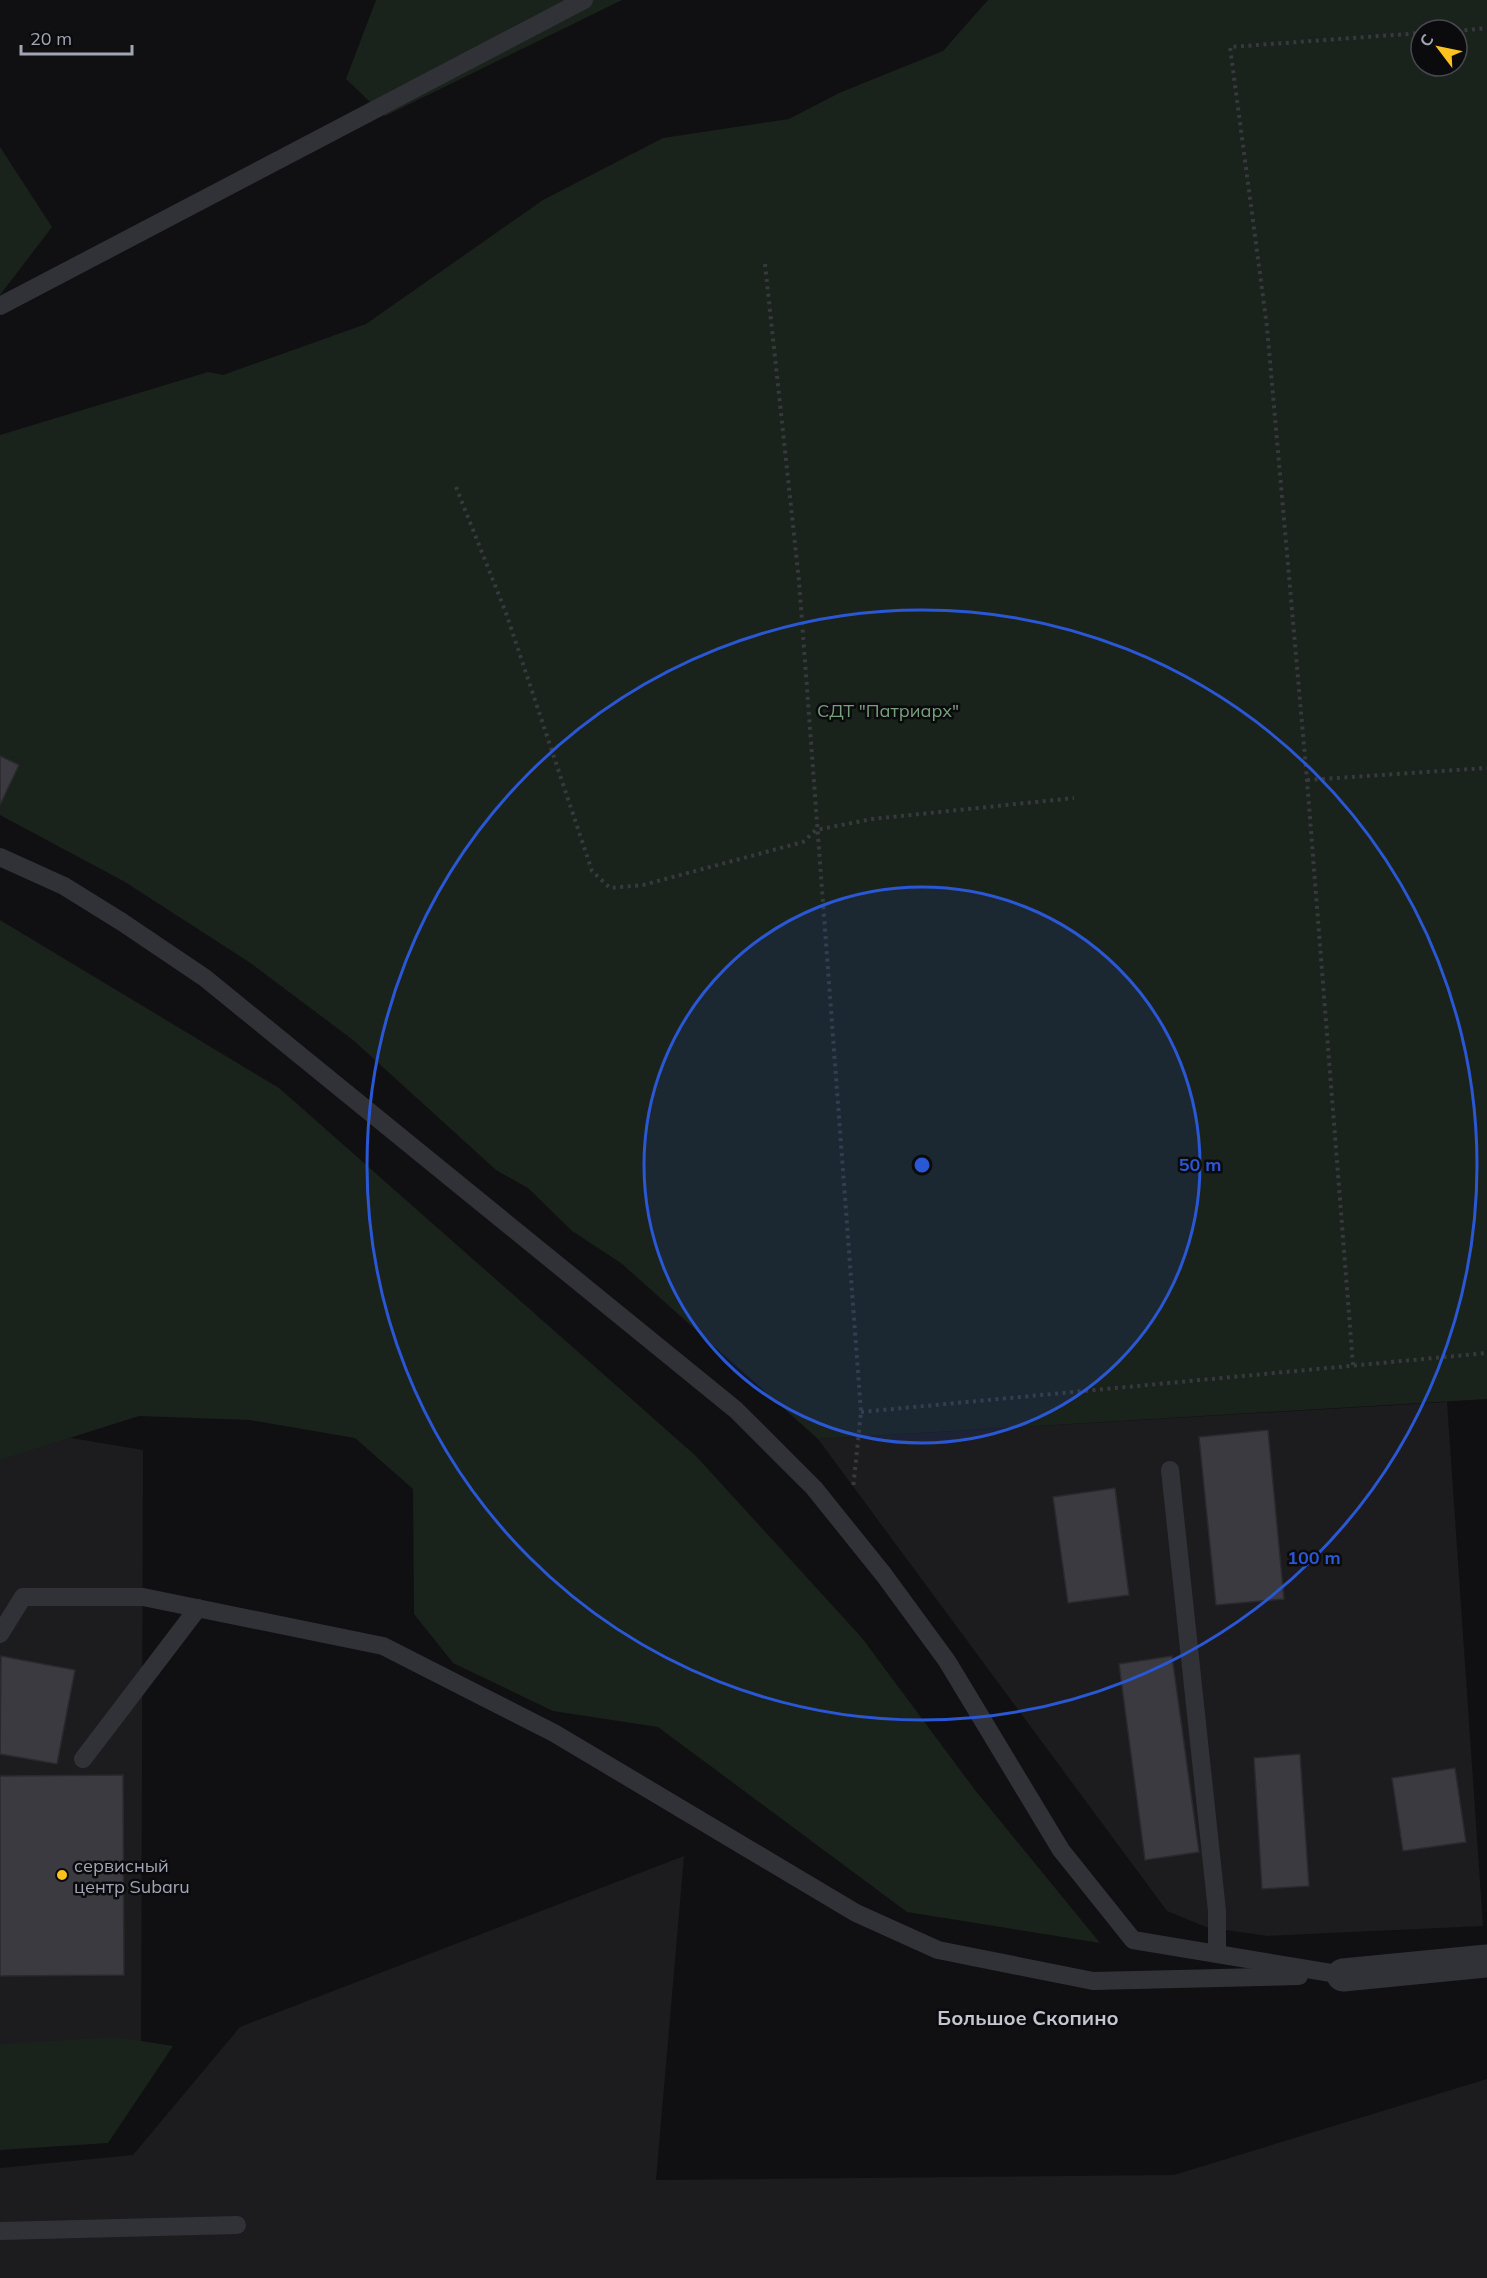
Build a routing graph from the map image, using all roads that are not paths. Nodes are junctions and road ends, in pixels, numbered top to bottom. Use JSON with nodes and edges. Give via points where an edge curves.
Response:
{"nodes":[{"id":1,"x":584,"y":0,"type":"edge"},
{"id":2,"x":0,"y":306,"type":"edge"},
{"id":3,"x":0,"y":857,"type":"edge"},
{"id":4,"x":1170,"y":1470,"type":"dead end"},
{"id":5,"x":198,"y":1608,"type":"junction"},
{"id":6,"x":0,"y":1634,"type":"edge"},
{"id":7,"x":83,"y":1759,"type":"dead end"},
{"id":8,"x":1217,"y":1954,"type":"junction"},
{"id":9,"x":1487,"y":1961,"type":"edge"},
{"id":10,"x":1343,"y":1975,"type":"junction"},
{"id":11,"x":237,"y":2225,"type":"dead end"},
{"id":12,"x":0,"y":2231,"type":"edge"}],
"edges":[{"from":1,"to":2,"type":"lane"},
{"from":3,"to":8,"type":"lane","via":[[64,886],[205,978],[736,1410],[814,1488],[947,1661],[1061,1850],[1133,1940]]},
{"from":4,"to":8,"type":"lane","via":[[1217,1911]]},
{"from":5,"to":6,"type":"lane","via":[[143,1597],[23,1597]]},
{"from":5,"to":7,"type":"lane"},
{"from":5,"to":10,"type":"lane","via":[[383,1646],[554,1733],[856,1913],[938,1950],[1093,1981]]},
{"from":8,"to":10,"type":"lane"},
{"from":9,"to":10,"type":"street"},
{"from":11,"to":12,"type":"lane"}]}
